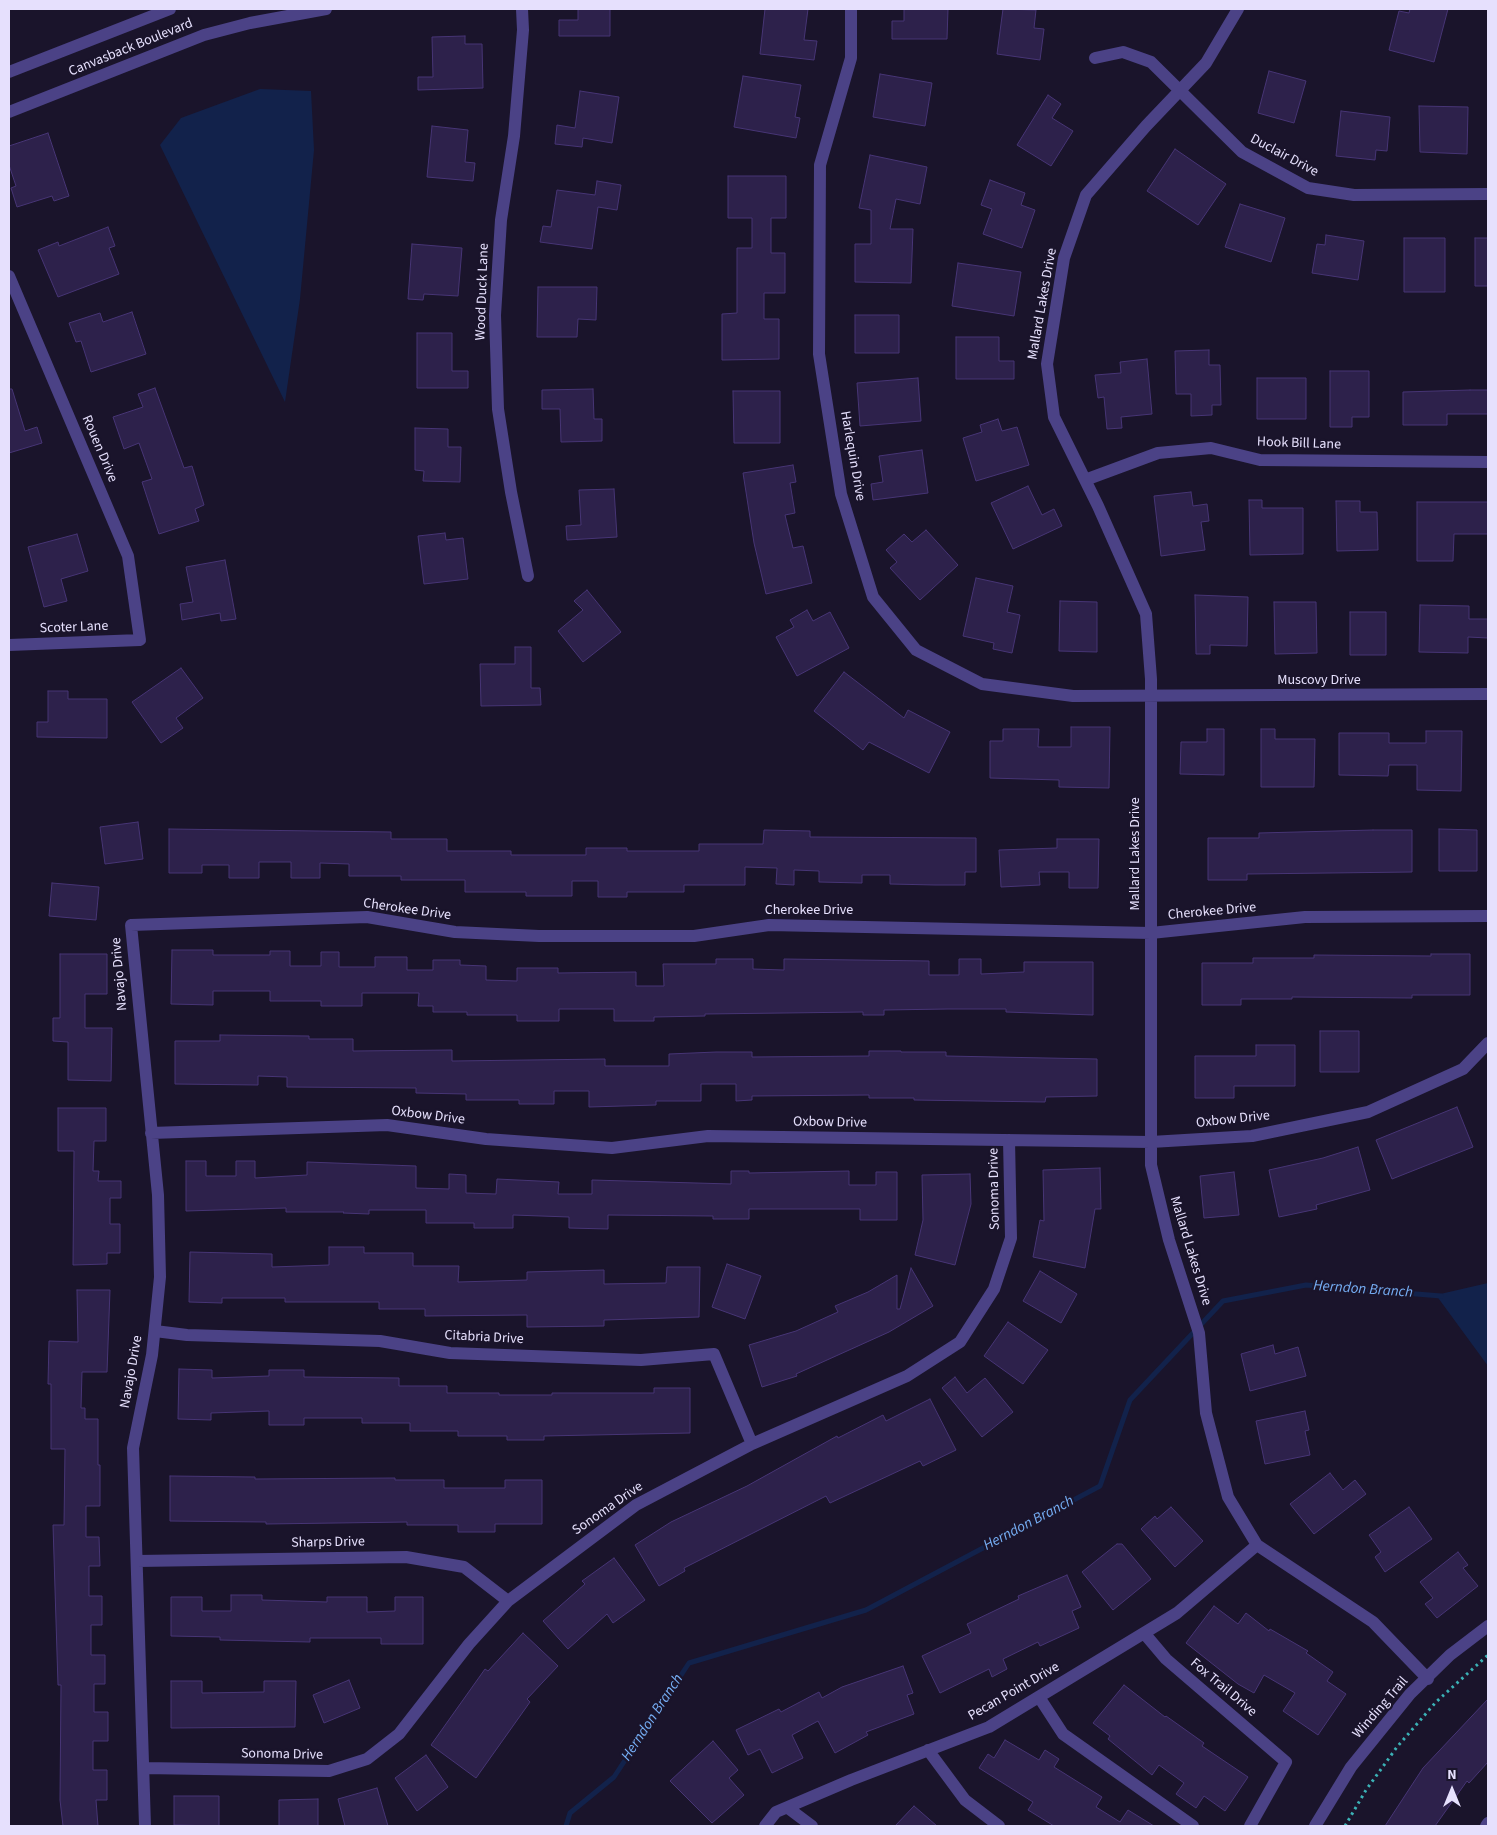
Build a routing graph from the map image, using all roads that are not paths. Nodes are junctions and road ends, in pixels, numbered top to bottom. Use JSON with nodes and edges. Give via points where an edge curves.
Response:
{"nodes":[{"id":1,"x":170,"y":9,"type":"edge"},
{"id":2,"x":326,"y":9,"type":"edge"},
{"id":3,"x":522,"y":9,"type":"edge"},
{"id":4,"x":851,"y":9,"type":"edge"},
{"id":5,"x":1238,"y":9,"type":"edge"},
{"id":6,"x":1095,"y":58,"type":"dead end"},
{"id":7,"x":9,"y":72,"type":"edge"},
{"id":8,"x":1179,"y":91,"type":"junction"},
{"id":9,"x":9,"y":112,"type":"edge"},
{"id":10,"x":1488,"y":194,"type":"edge"},
{"id":11,"x":9,"y":276,"type":"edge"},
{"id":12,"x":1488,"y":462,"type":"edge"},
{"id":13,"x":1085,"y":480,"type":"junction"},
{"id":14,"x":528,"y":576,"type":"dead end"},
{"id":15,"x":140,"y":640,"type":"joint"},
{"id":16,"x":9,"y":645,"type":"edge"},
{"id":17,"x":1488,"y":694,"type":"edge"},
{"id":18,"x":1151,"y":697,"type":"junction"},
{"id":19,"x":1488,"y":916,"type":"edge"},
{"id":20,"x":130,"y":925,"type":"joint"},
{"id":21,"x":1151,"y":933,"type":"junction"},
{"id":22,"x":1488,"y":1044,"type":"edge"},
{"id":23,"x":151,"y":1132,"type":"junction"},
{"id":24,"x":1009,"y":1140,"type":"junction"},
{"id":25,"x":1151,"y":1142,"type":"junction"},
{"id":26,"x":155,"y":1331,"type":"junction"},
{"id":27,"x":752,"y":1444,"type":"junction"},
{"id":28,"x":1257,"y":1545,"type":"junction"},
{"id":29,"x":137,"y":1561,"type":"junction"},
{"id":30,"x":508,"y":1601,"type":"junction"},
{"id":31,"x":1488,"y":1626,"type":"edge"},
{"id":32,"x":1144,"y":1633,"type":"junction"},
{"id":33,"x":1428,"y":1679,"type":"junction"},
{"id":34,"x":1039,"y":1697,"type":"junction"},
{"id":35,"x":928,"y":1750,"type":"junction"},
{"id":36,"x":144,"y":1768,"type":"junction"},
{"id":37,"x":788,"y":1808,"type":"junction"},
{"id":38,"x":145,"y":1826,"type":"edge"},
{"id":39,"x":765,"y":1826,"type":"edge"},
{"id":40,"x":812,"y":1826,"type":"edge"},
{"id":41,"x":999,"y":1826,"type":"edge"},
{"id":42,"x":1193,"y":1826,"type":"edge"},
{"id":43,"x":1250,"y":1826,"type":"edge"},
{"id":44,"x":1315,"y":1826,"type":"edge"}],
"edges":[{"from":1,"to":7,"type":"street","name":"Canvasback Boulevard"},
{"from":2,"to":9,"type":"street","name":"Canvasback Boulevard","via":[[204,35]]},
{"from":3,"to":14,"type":"street","name":"Wood Duck Lane","via":[[523,30],[501,220],[495,315],[498,409]]},
{"from":4,"to":18,"type":"street","name":"Harlequin Drive","via":[[851,58],[820,165],[819,354],[841,494],[873,597],[916,650],[982,684],[1073,696]]},
{"from":5,"to":8,"type":"street","name":"Mallard Lakes Drive","via":[[1206,63]]},
{"from":6,"to":8,"type":"street","name":"Duclair Drive","via":[[1123,52],[1151,62]]},
{"from":8,"to":10,"type":"street","name":"Duclair Drive","via":[[1242,152],[1308,188],[1354,195]]},
{"from":8,"to":13,"type":"street","name":"Mallard Lakes Drive","via":[[1086,195],[1064,258],[1047,364],[1054,417]]},
{"from":11,"to":15,"type":"street","name":"Rouen Drive","via":[[128,556]]},
{"from":12,"to":13,"type":"street","name":"Hook Bill Lane","via":[[1260,460],[1211,448],[1158,453]]},
{"from":13,"to":18,"type":"street","name":"Mallard Lakes Drive","via":[[1146,614]]},
{"from":15,"to":16,"type":"street","name":"Scoter Lane"},
{"from":17,"to":18,"type":"street","name":"Muscovy Drive"},
{"from":18,"to":21,"type":"street","name":"Mallard Lakes Drive"},
{"from":19,"to":21,"type":"street","name":"Cherokee Drive","via":[[1306,917]]},
{"from":20,"to":21,"type":"street","name":"Cherokee Drive","via":[[367,917],[454,932],[539,936],[694,936],[769,925]]},
{"from":20,"to":23,"type":"street","name":"Navajo Drive"},
{"from":21,"to":25,"type":"street","name":"Mallard Lakes Drive"},
{"from":22,"to":25,"type":"street","name":"Oxbow Drive","via":[[1463,1069],[1368,1112],[1252,1136]]},
{"from":23,"to":24,"type":"street","name":"Oxbow Drive","via":[[387,1125],[486,1139],[612,1148],[708,1136]]},
{"from":23,"to":26,"type":"street","name":"Navajo Drive","via":[[158,1195],[160,1277]]},
{"from":24,"to":25,"type":"street","name":"Oxbow Drive"},
{"from":24,"to":27,"type":"street","name":"Sonoma Drive","via":[[1011,1238],[994,1289],[960,1342],[907,1376]]},
{"from":25,"to":28,"type":"street","name":"Mallard Lakes Drive","via":[[1151,1165],[1169,1240],[1199,1333],[1206,1413],[1228,1497]]},
{"from":26,"to":27,"type":"street","name":"Citabria Drive","via":[[187,1335],[380,1341],[450,1353],[641,1360],[714,1354]]},
{"from":26,"to":29,"type":"street","name":"Navajo Drive","via":[[134,1448]]},
{"from":27,"to":30,"type":"street","name":"Sonoma Drive","via":[[636,1504]]},
{"from":28,"to":32,"type":"street","name":"Pecan Point Drive","via":[[1178,1613]]},
{"from":28,"to":33,"type":"street","name":"Mallard Lakes Drive","via":[[1373,1622]]},
{"from":29,"to":30,"type":"street","name":"Sharps Drive","via":[[406,1557],[464,1567]]},
{"from":29,"to":36,"type":"street","name":"Navajo Drive"},
{"from":30,"to":36,"type":"street","name":"Sonoma Drive","via":[[469,1644],[399,1734],[367,1759],[329,1772]]},
{"from":31,"to":33,"type":"street","name":"Winding Trail","via":[[1450,1655]]},
{"from":32,"to":34,"type":"street","name":"Pecan Point Drive"},
{"from":32,"to":43,"type":"street","name":"Fox Trail Drive","via":[[1166,1660],[1286,1762]]},
{"from":33,"to":44,"type":"street","name":"Winding Trail","via":[[1410,1694],[1351,1767]]},
{"from":34,"to":35,"type":"street","name":"Pecan Point Drive","via":[[989,1727]]},
{"from":34,"to":42,"type":"street","via":[[1063,1734]]},
{"from":35,"to":37,"type":"street","name":"Pecan Point Drive"},
{"from":35,"to":41,"type":"street","via":[[965,1800]]},
{"from":36,"to":38,"type":"street","name":"Navajo Drive"},
{"from":37,"to":39,"type":"street","name":"Pecan Point Drive","via":[[776,1812]]},
{"from":37,"to":40,"type":"street"}]}
